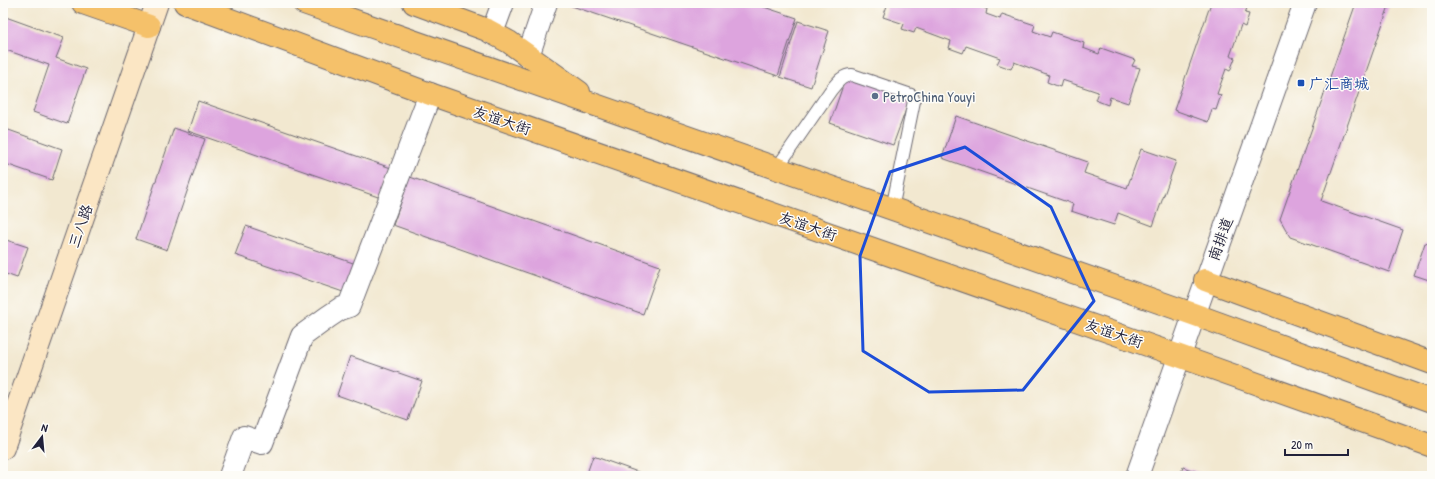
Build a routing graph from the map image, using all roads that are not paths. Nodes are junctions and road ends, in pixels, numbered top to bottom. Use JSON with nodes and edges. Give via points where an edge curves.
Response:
{"nodes":[{"id":1,"x":83,"y":3,"type":"edge"},
{"id":2,"x":157,"y":3,"type":"edge"},
{"id":3,"x":185,"y":3,"type":"edge"},
{"id":4,"x":304,"y":3,"type":"edge"},
{"id":5,"x":414,"y":3,"type":"edge"},
{"id":6,"x":503,"y":3,"type":"edge"},
{"id":7,"x":546,"y":3,"type":"edge"},
{"id":8,"x":1305,"y":3,"type":"edge"},
{"id":9,"x":149,"y":26,"type":"junction"},
{"id":10,"x":492,"y":33,"type":"junction"},
{"id":11,"x":528,"y":56,"type":"junction"},
{"id":12,"x":430,"y":94,"type":"junction"},
{"id":13,"x":599,"y":106,"type":"junction"},
{"id":14,"x":777,"y":168,"type":"junction"},
{"id":15,"x":892,"y":209,"type":"junction"},
{"id":16,"x":1206,"y":280,"type":"junction"},
{"id":17,"x":1194,"y":314,"type":"junction"},
{"id":18,"x":1179,"y":356,"type":"junction"},
{"id":19,"x":1432,"y":363,"type":"edge"},
{"id":20,"x":1432,"y":401,"type":"edge"},
{"id":21,"x":4,"y":440,"type":"edge"},
{"id":22,"x":1432,"y":446,"type":"edge"},
{"id":23,"x":230,"y":476,"type":"edge"},
{"id":24,"x":1137,"y":476,"type":"edge"}],
"edges":[{"from":1,"to":9,"type":"main road"},
{"from":2,"to":9,"type":"main road","name":"三八路"},
{"from":3,"to":12,"type":"main road","name":"友谊大街"},
{"from":4,"to":13,"type":"main road"},
{"from":5,"to":10,"type":"main road"},
{"from":6,"to":10,"type":"street"},
{"from":7,"to":11,"type":"street"},
{"from":8,"to":16,"type":"street","name":"南排道"},
{"from":9,"to":21,"type":"main road","name":"三八路"},
{"from":10,"to":11,"type":"main road","via":[[510,42]]},
{"from":11,"to":13,"type":"main road"},
{"from":12,"to":18,"type":"main road","name":"友谊大街"},
{"from":12,"to":23,"type":"street","via":[[349,306],[328,317],[302,336],[262,443],[244,437]]},
{"from":13,"to":14,"type":"main road"},
{"from":14,"to":15,"type":"main road"},
{"from":14,"to":15,"type":"lane","via":[[831,90],[846,75],[905,93],[914,100]]},
{"from":15,"to":17,"type":"main road"},
{"from":16,"to":17,"type":"street","name":"南排道"},
{"from":16,"to":19,"type":"main road"},
{"from":17,"to":18,"type":"street","name":"南排道"},
{"from":17,"to":20,"type":"main road"},
{"from":18,"to":22,"type":"main road","name":"友谊大街"},
{"from":18,"to":24,"type":"street","name":"南排道"}]}
